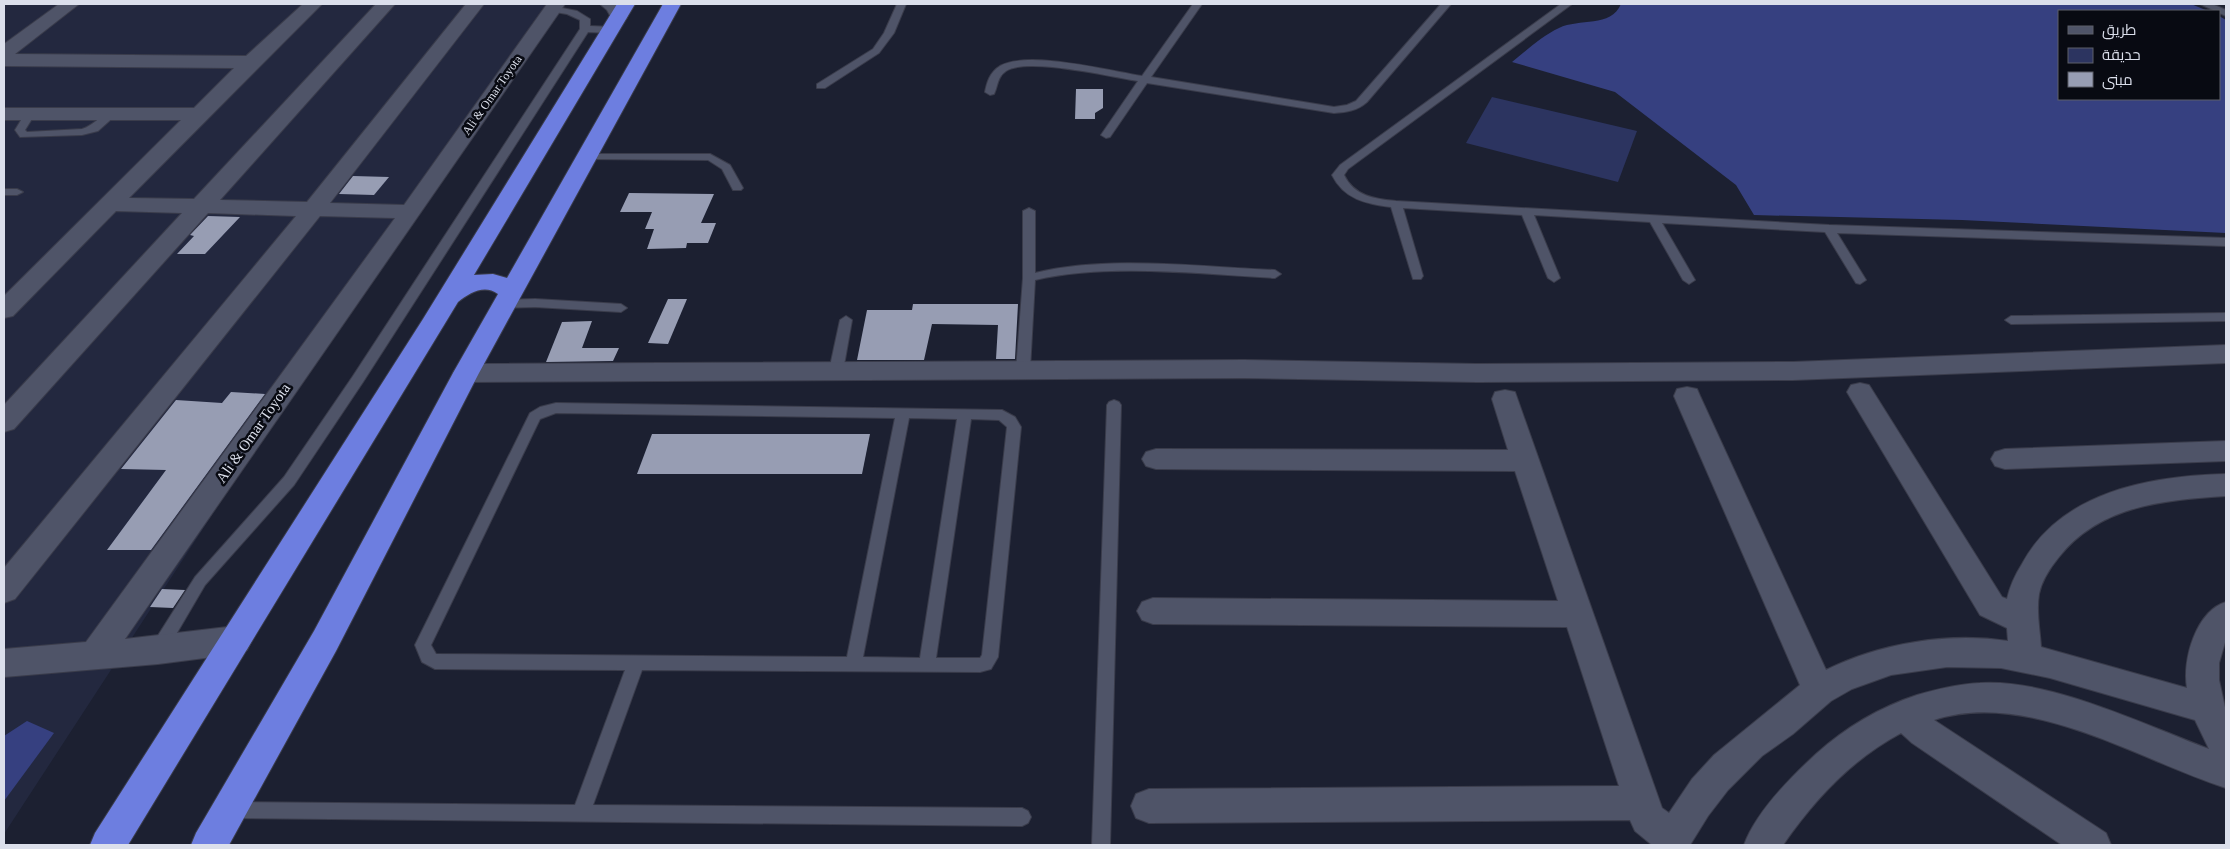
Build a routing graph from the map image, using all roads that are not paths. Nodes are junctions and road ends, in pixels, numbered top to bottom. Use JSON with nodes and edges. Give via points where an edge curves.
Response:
{"nodes":[{"id":1,"x":70,"y":4,"type":"edge"},
{"id":2,"x":313,"y":4,"type":"edge"},
{"id":3,"x":386,"y":4,"type":"edge"},
{"id":4,"x":475,"y":4,"type":"edge"},
{"id":5,"x":672,"y":4,"type":"edge"},
{"id":6,"x":901,"y":4,"type":"edge"},
{"id":7,"x":1197,"y":4,"type":"edge"},
{"id":8,"x":1446,"y":4,"type":"edge"},
{"id":9,"x":1546,"y":4,"type":"edge"},
{"id":10,"x":2205,"y":4,"type":"edge"},
{"id":11,"x":554,"y":6,"type":"edge"},
{"id":12,"x":1564,"y":6,"type":"edge"},
{"id":13,"x":2219,"y":10,"type":"edge"},
{"id":14,"x":610,"y":16,"type":"edge"},
{"id":15,"x":4,"y":53,"type":"edge"},
{"id":16,"x":4,"y":60,"type":"edge"},
{"id":17,"x":251,"y":62,"type":"junction"},
{"id":18,"x":1144,"y":80,"type":"junction"},
{"id":19,"x":821,"y":86,"type":"dead end"},
{"id":20,"x":990,"y":92,"type":"dead end"},
{"id":21,"x":4,"y":114,"type":"edge"},
{"id":22,"x":198,"y":114,"type":"junction"},
{"id":23,"x":1106,"y":135,"type":"dead end"},
{"id":24,"x":588,"y":157,"type":"junction"},
{"id":25,"x":737,"y":188,"type":"dead end"},
{"id":26,"x":4,"y":192,"type":"edge"},
{"id":27,"x":17,"y":192,"type":"dead end"},
{"id":28,"x":109,"y":204,"type":"junction"},
{"id":29,"x":1396,"y":204,"type":"junction"},
{"id":30,"x":198,"y":206,"type":"junction"},
{"id":31,"x":313,"y":210,"type":"junction"},
{"id":32,"x":1029,"y":211,"type":"dead end"},
{"id":33,"x":1526,"y":211,"type":"junction"},
{"id":34,"x":411,"y":212,"type":"junction"},
{"id":35,"x":1654,"y":219,"type":"junction"},
{"id":36,"x":1829,"y":229,"type":"junction"},
{"id":37,"x":2226,"y":242,"type":"edge"},
{"id":38,"x":1275,"y":274,"type":"dead end"},
{"id":39,"x":1417,"y":276,"type":"dead end"},
{"id":40,"x":1029,"y":278,"type":"junction"},
{"id":41,"x":1554,"y":278,"type":"dead end"},
{"id":42,"x":1690,"y":280,"type":"dead end"},
{"id":43,"x":1860,"y":280,"type":"dead end"},
{"id":44,"x":14,"y":289,"type":"edge"},
{"id":45,"x":448,"y":298,"type":"junction"},
{"id":46,"x":507,"y":299,"type":"junction"},
{"id":47,"x":621,"y":308,"type":"dead end"},
{"id":48,"x":4,"y":310,"type":"edge"},
{"id":49,"x":2226,"y":317,"type":"edge"},
{"id":50,"x":846,"y":320,"type":"dead end"},
{"id":51,"x":2011,"y":320,"type":"dead end"},
{"id":52,"x":2226,"y":354,"type":"edge"},
{"id":53,"x":1023,"y":370,"type":"junction"},
{"id":54,"x":836,"y":371,"type":"junction"},
{"id":55,"x":466,"y":372,"type":"junction"},
{"id":56,"x":1860,"y":392,"type":"dead end"},
{"id":57,"x":1686,"y":396,"type":"dead end"},
{"id":58,"x":1505,"y":399,"type":"dead end"},
{"id":59,"x":1114,"y":405,"type":"dead end"},
{"id":60,"x":903,"y":413,"type":"junction"},
{"id":61,"x":965,"y":414,"type":"junction"},
{"id":62,"x":4,"y":422,"type":"edge"},
{"id":63,"x":2226,"y":451,"type":"edge"},
{"id":64,"x":1156,"y":459,"type":"dead end"},
{"id":65,"x":2004,"y":459,"type":"dead end"},
{"id":66,"x":1526,"y":460,"type":"junction"},
{"id":67,"x":2226,"y":485,"type":"edge"},
{"id":68,"x":4,"y":590,"type":"edge"},
{"id":69,"x":1153,"y":610,"type":"dead end"},
{"id":70,"x":1578,"y":614,"type":"junction"},
{"id":71,"x":2226,"y":615,"type":"edge"},
{"id":72,"x":2024,"y":621,"type":"junction"},
{"id":73,"x":236,"y":640,"type":"junction"},
{"id":74,"x":158,"y":650,"type":"junction"},
{"id":75,"x":95,"y":655,"type":"junction"},
{"id":76,"x":2026,"y":658,"type":"junction"},
{"id":77,"x":4,"y":663,"type":"edge"},
{"id":78,"x":636,"y":663,"type":"junction"},
{"id":79,"x":854,"y":664,"type":"junction"},
{"id":80,"x":927,"y":665,"type":"junction"},
{"id":81,"x":1819,"y":691,"type":"junction"},
{"id":82,"x":2208,"y":709,"type":"junction"},
{"id":83,"x":1905,"y":715,"type":"junction"},
{"id":84,"x":2226,"y":748,"type":"edge"},
{"id":85,"x":2226,"y":772,"type":"edge"},
{"id":86,"x":1643,"y":803,"type":"junction"},
{"id":87,"x":1149,"y":806,"type":"dead end"},
{"id":88,"x":230,"y":810,"type":"junction"},
{"id":89,"x":582,"y":814,"type":"junction"},
{"id":90,"x":1022,"y":817,"type":"dead end"},
{"id":91,"x":1672,"y":843,"type":"edge"},
{"id":92,"x":1764,"y":844,"type":"edge"},
{"id":93,"x":108,"y":845,"type":"edge"},
{"id":94,"x":209,"y":845,"type":"edge"},
{"id":95,"x":1101,"y":845,"type":"edge"},
{"id":96,"x":2093,"y":845,"type":"edge"}],
"edges":[{"from":1,"to":15,"type":"street"},
{"from":2,"to":17,"type":"street"},
{"from":3,"to":30,"type":"street"},
{"from":4,"to":31,"type":"street"},
{"from":5,"to":24,"type":"highway"},
{"from":6,"to":19,"type":"lane","via":[[889,33],[876,51]]},
{"from":7,"to":18,"type":"lane"},
{"from":8,"to":18,"type":"lane","via":[[1355,107],[1334,110]]},
{"from":9,"to":12,"type":"lane"},
{"from":10,"to":13,"type":"lane"},
{"from":11,"to":14,"type":"lane","via":[[585,20]]},
{"from":11,"to":34,"type":"street","name":"Ali & Omar Toyota"},
{"from":12,"to":29,"type":"lane","via":[[1355,158],[1338,175],[1345,189],[1361,198]]},
{"from":14,"to":45,"type":"highway"},
{"from":14,"to":74,"type":"lane","via":[[290,482],[200,581]]},
{"from":16,"to":17,"type":"street"},
{"from":17,"to":22,"type":"street"},
{"from":18,"to":20,"type":"lane","via":[[1044,63],[1009,65],[998,70]]},
{"from":18,"to":23,"type":"lane"},
{"from":21,"to":22,"type":"street"},
{"from":22,"to":28,"type":"street"},
{"from":24,"to":25,"type":"lane","via":[[710,157],[726,167]]},
{"from":24,"to":46,"type":"highway"},
{"from":26,"to":27,"type":"lane"},
{"from":28,"to":30,"type":"street"},
{"from":28,"to":44,"type":"street"},
{"from":29,"to":33,"type":"lane"},
{"from":29,"to":39,"type":"lane"},
{"from":30,"to":31,"type":"street"},
{"from":30,"to":62,"type":"street"},
{"from":31,"to":34,"type":"street"},
{"from":31,"to":68,"type":"street"},
{"from":32,"to":40,"type":"lane"},
{"from":33,"to":35,"type":"lane"},
{"from":33,"to":41,"type":"lane"},
{"from":34,"to":75,"type":"street","name":"Ali & Omar Toyota"},
{"from":35,"to":36,"type":"lane"},
{"from":35,"to":42,"type":"lane"},
{"from":36,"to":37,"type":"lane"},
{"from":36,"to":43,"type":"lane"},
{"from":38,"to":40,"type":"lane","via":[[1139,268],[1062,270]]},
{"from":40,"to":53,"type":"lane"},
{"from":44,"to":48,"type":"street"},
{"from":45,"to":46,"type":"highway","via":[[462,288],[480,282],[498,282],[508,288]]},
{"from":45,"to":73,"type":"highway"},
{"from":46,"to":47,"type":"lane"},
{"from":46,"to":55,"type":"highway"},
{"from":49,"to":51,"type":"lane"},
{"from":50,"to":54,"type":"lane"},
{"from":52,"to":53,"type":"street","via":[[1794,371]]},
{"from":53,"to":54,"type":"street"},
{"from":54,"to":55,"type":"street"},
{"from":55,"to":88,"type":"highway","via":[[325,641]]},
{"from":56,"to":72,"type":"street","via":[[1991,606]]},
{"from":57,"to":81,"type":"street"},
{"from":58,"to":66,"type":"street"},
{"from":59,"to":95,"type":"lane"},
{"from":60,"to":61,"type":"lane"},
{"from":60,"to":78,"type":"lane","via":[[556,408],[535,416],[423,645],[424,651],[435,662]]},
{"from":60,"to":79,"type":"lane"},
{"from":61,"to":80,"type":"lane"},
{"from":61,"to":80,"type":"lane","via":[[1002,415],[1014,427],[992,653],[980,665]]},
{"from":63,"to":65,"type":"street"},
{"from":64,"to":66,"type":"street"},
{"from":66,"to":70,"type":"street"},
{"from":67,"to":72,"type":"street","via":[[2177,488],[2131,496],[2082,518],[2046,550],[2033,571],[2024,594]]},
{"from":69,"to":70,"type":"street"},
{"from":70,"to":86,"type":"street"},
{"from":71,"to":82,"type":"street","via":[[2206,644],[2202,663],[2202,685]]},
{"from":72,"to":76,"type":"street"},
{"from":73,"to":74,"type":"street"},
{"from":73,"to":93,"type":"highway"},
{"from":74,"to":75,"type":"street"},
{"from":75,"to":77,"type":"street"},
{"from":76,"to":81,"type":"street","via":[[1924,655],[1867,668]]},
{"from":76,"to":82,"type":"street"},
{"from":78,"to":79,"type":"lane"},
{"from":78,"to":89,"type":"lane"},
{"from":79,"to":80,"type":"lane"},
{"from":81,"to":91,"type":"street","via":[[1749,746],[1721,773],[1695,804]]},
{"from":82,"to":84,"type":"street"},
{"from":83,"to":85,"type":"street","via":[[1954,700],[1996,698],[2021,701],[2119,730]]},
{"from":83,"to":92,"type":"street","via":[[1875,728],[1832,760],[1788,810]]},
{"from":83,"to":96,"type":"street","via":[[1924,732]]},
{"from":86,"to":87,"type":"street"},
{"from":86,"to":91,"type":"street","via":[[1648,819]]},
{"from":88,"to":89,"type":"lane"},
{"from":88,"to":94,"type":"highway"},
{"from":89,"to":90,"type":"lane"}]}
